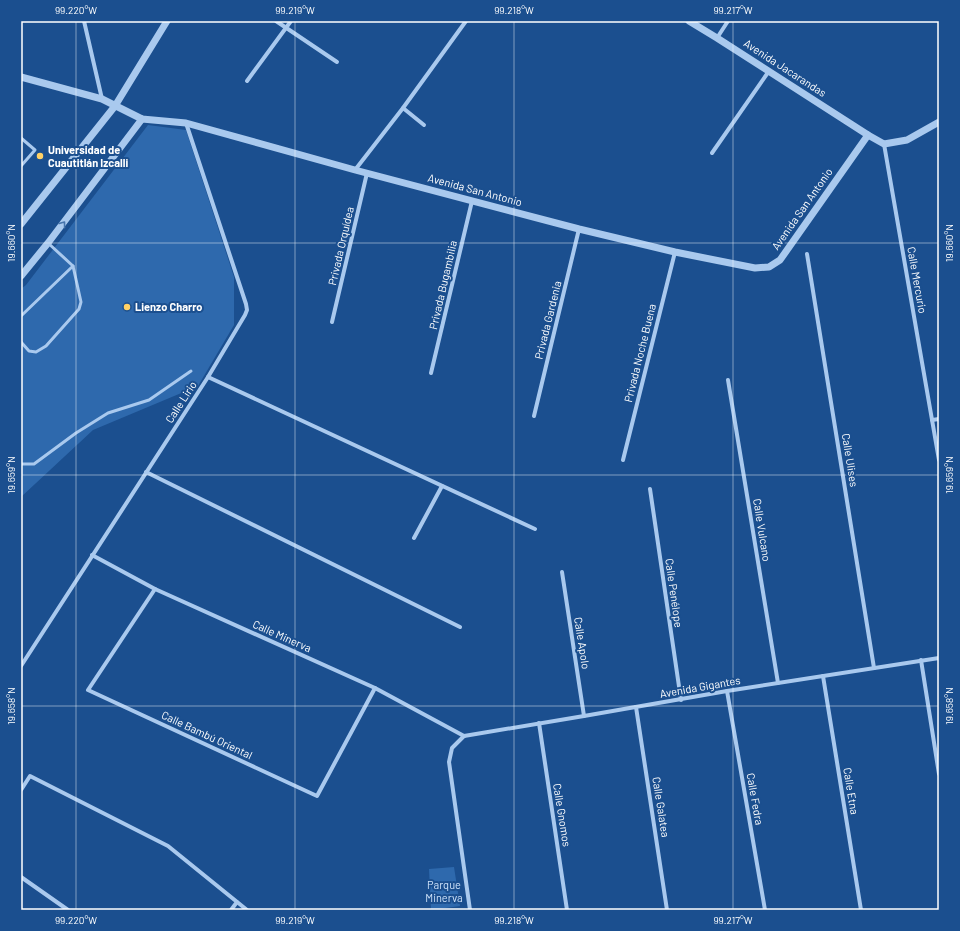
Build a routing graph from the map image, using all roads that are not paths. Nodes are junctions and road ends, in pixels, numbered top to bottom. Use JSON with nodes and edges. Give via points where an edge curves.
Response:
{"nodes":[{"id":1,"x":84,"y":21,"type":"edge"},
{"id":2,"x":166,"y":21,"type":"edge"},
{"id":3,"x":276,"y":21,"type":"edge"},
{"id":4,"x":291,"y":21,"type":"edge"},
{"id":5,"x":466,"y":21,"type":"edge"},
{"id":6,"x":689,"y":21,"type":"edge"},
{"id":7,"x":728,"y":21,"type":"edge"},
{"id":8,"x":286,"y":28,"type":"junction"},
{"id":9,"x":717,"y":38,"type":"junction"},
{"id":10,"x":337,"y":62,"type":"dead end"},
{"id":11,"x":769,"y":71,"type":"junction"},
{"id":12,"x":21,"y":77,"type":"edge"},
{"id":13,"x":247,"y":81,"type":"dead end"},
{"id":14,"x":102,"y":99,"type":"junction"},
{"id":15,"x":115,"y":106,"type":"junction"},
{"id":16,"x":403,"y":108,"type":"junction"},
{"id":17,"x":142,"y":119,"type":"junction"},
{"id":18,"x":939,"y":122,"type":"edge"},
{"id":19,"x":186,"y":123,"type":"junction"},
{"id":20,"x":424,"y":125,"type":"dead end"},
{"id":21,"x":868,"y":135,"type":"junction"},
{"id":22,"x":21,"y":138,"type":"edge"},
{"id":23,"x":884,"y":144,"type":"junction"},
{"id":24,"x":712,"y":153,"type":"dead end"},
{"id":25,"x":21,"y":166,"type":"edge"},
{"id":26,"x":355,"y":170,"type":"junction"},
{"id":27,"x":367,"y":173,"type":"junction"},
{"id":28,"x":472,"y":201,"type":"junction"},
{"id":29,"x":21,"y":224,"type":"edge"},
{"id":30,"x":579,"y":229,"type":"junction"},
{"id":31,"x":48,"y":243,"type":"junction"},
{"id":32,"x":675,"y":252,"type":"junction"},
{"id":33,"x":807,"y":254,"type":"dead end"},
{"id":34,"x":73,"y":266,"type":"junction"},
{"id":35,"x":21,"y":276,"type":"edge"},
{"id":36,"x":21,"y":316,"type":"edge"},
{"id":37,"x":332,"y":322,"type":"dead end"},
{"id":38,"x":21,"y":342,"type":"edge"},
{"id":39,"x":191,"y":370,"type":"dead end"},
{"id":40,"x":431,"y":373,"type":"dead end"},
{"id":41,"x":208,"y":377,"type":"junction"},
{"id":42,"x":728,"y":380,"type":"dead end"},
{"id":43,"x":534,"y":416,"type":"dead end"},
{"id":44,"x":939,"y":419,"type":"edge"},
{"id":45,"x":932,"y":420,"type":"junction"},
{"id":46,"x":623,"y":460,"type":"dead end"},
{"id":47,"x":939,"y":460,"type":"edge"},
{"id":48,"x":21,"y":464,"type":"edge"},
{"id":49,"x":146,"y":472,"type":"junction"},
{"id":50,"x":442,"y":486,"type":"junction"},
{"id":51,"x":650,"y":490,"type":"dead end"},
{"id":52,"x":535,"y":529,"type":"dead end"},
{"id":53,"x":414,"y":538,"type":"dead end"},
{"id":54,"x":92,"y":555,"type":"junction"},
{"id":55,"x":562,"y":572,"type":"dead end"},
{"id":56,"x":155,"y":588,"type":"junction"},
{"id":57,"x":460,"y":627,"type":"dead end"},
{"id":58,"x":939,"y":658,"type":"edge"},
{"id":59,"x":921,"y":660,"type":"junction"},
{"id":60,"x":21,"y":666,"type":"edge"},
{"id":61,"x":874,"y":668,"type":"junction"},
{"id":62,"x":823,"y":676,"type":"junction"},
{"id":63,"x":778,"y":683,"type":"junction"},
{"id":64,"x":375,"y":688,"type":"junction"},
{"id":65,"x":727,"y":691,"type":"junction"},
{"id":66,"x":681,"y":700,"type":"junction"},
{"id":67,"x":636,"y":707,"type":"junction"},
{"id":68,"x":584,"y":716,"type":"junction"},
{"id":69,"x":539,"y":723,"type":"junction"},
{"id":70,"x":464,"y":736,"type":"junction"},
{"id":71,"x":939,"y":774,"type":"edge"},
{"id":72,"x":21,"y":790,"type":"edge"},
{"id":73,"x":21,"y":877,"type":"edge"},
{"id":74,"x":238,"y":902,"type":"junction"},
{"id":75,"x":68,"y":910,"type":"edge"},
{"id":76,"x":231,"y":910,"type":"edge"},
{"id":77,"x":247,"y":910,"type":"edge"},
{"id":78,"x":470,"y":910,"type":"edge"},
{"id":79,"x":568,"y":910,"type":"edge"},
{"id":80,"x":667,"y":910,"type":"edge"},
{"id":81,"x":764,"y":910,"type":"edge"},
{"id":82,"x":861,"y":910,"type":"edge"}],
"edges":[{"from":1,"to":14,"type":"street"},
{"from":2,"to":15,"type":"street"},
{"from":3,"to":8,"type":"street"},
{"from":4,"to":8,"type":"street"},
{"from":5,"to":16,"type":"street"},
{"from":6,"to":9,"type":"street","name":"Avenida Jacarandas"},
{"from":7,"to":9,"type":"street"},
{"from":8,"to":10,"type":"street"},
{"from":8,"to":13,"type":"street"},
{"from":9,"to":11,"type":"street","name":"Avenida Jacarandas"},
{"from":11,"to":21,"type":"street","name":"Avenida Jacarandas"},
{"from":11,"to":24,"type":"street"},
{"from":12,"to":14,"type":"street","name":"Avenida San Antonio"},
{"from":14,"to":15,"type":"street","name":"Avenida San Antonio"},
{"from":15,"to":17,"type":"street","name":"Avenida San Antonio"},
{"from":15,"to":29,"type":"street"},
{"from":16,"to":20,"type":"street"},
{"from":16,"to":26,"type":"street"},
{"from":17,"to":19,"type":"street","name":"Avenida San Antonio"},
{"from":31,"to":17,"type":"street","one_way":true},
{"from":18,"to":23,"type":"street","via":[[907,140]]},
{"from":19,"to":26,"type":"street","name":"Avenida San Antonio"},
{"from":19,"to":41,"type":"street","name":"Calle Lirio","via":[[247,310]]},
{"from":21,"to":23,"type":"street","name":"Avenida Jacarandas"},
{"from":21,"to":32,"type":"street","name":"Avenida San Antonio","via":[[780,260],[769,267],[755,268]]},
{"from":22,"to":25,"type":"lane","via":[[35,150]]},
{"from":23,"to":45,"type":"street","name":"Calle Mercurio"},
{"from":26,"to":27,"type":"street","name":"Avenida San Antonio"},
{"from":27,"to":28,"type":"street","name":"Avenida San Antonio"},
{"from":27,"to":37,"type":"street","name":"Privada Orquídea"},
{"from":28,"to":30,"type":"street","name":"Avenida San Antonio"},
{"from":28,"to":40,"type":"street","name":"Privada Bugambilia"},
{"from":30,"to":32,"type":"street","name":"Avenida San Antonio"},
{"from":30,"to":43,"type":"street","name":"Privada Gardenia"},
{"from":31,"to":34,"type":"lane"},
{"from":31,"to":35,"type":"street"},
{"from":32,"to":46,"type":"street","name":"Privada Noche Buena"},
{"from":33,"to":61,"type":"street","name":"Calle Ulises"},
{"from":34,"to":36,"type":"lane"},
{"from":34,"to":38,"type":"lane","via":[[81,302],[79,309],[46,346],[36,352],[29,351]]},
{"from":39,"to":48,"type":"lane","via":[[149,400],[108,413],[76,432],[34,464]]},
{"from":41,"to":49,"type":"street","name":"Calle Lirio"},
{"from":41,"to":50,"type":"street"},
{"from":42,"to":63,"type":"street","name":"Calle Vulcano"},
{"from":44,"to":45,"type":"street"},
{"from":45,"to":47,"type":"street","name":"Calle Mercurio"},
{"from":49,"to":54,"type":"street","name":"Calle Lirio"},
{"from":49,"to":57,"type":"street"},
{"from":50,"to":52,"type":"street"},
{"from":50,"to":53,"type":"street"},
{"from":51,"to":66,"type":"street","name":"Calle Penélope"},
{"from":54,"to":56,"type":"street","name":"Calle Minerva"},
{"from":54,"to":60,"type":"street","name":"Calle Lirio"},
{"from":55,"to":68,"type":"street","name":"Calle Apolo"},
{"from":56,"to":64,"type":"street","name":"Calle Minerva"},
{"from":56,"to":64,"type":"street","name":"Calle Bambú Oriental","via":[[88,690],[317,796]]},
{"from":58,"to":59,"type":"street","name":"Avenida Gigantes"},
{"from":59,"to":61,"type":"street","name":"Avenida Gigantes"},
{"from":59,"to":71,"type":"street"},
{"from":61,"to":62,"type":"street","name":"Avenida Gigantes"},
{"from":62,"to":63,"type":"street","name":"Avenida Gigantes"},
{"from":62,"to":82,"type":"street","name":"Calle Etna"},
{"from":63,"to":65,"type":"street","name":"Avenida Gigantes"},
{"from":64,"to":70,"type":"street","name":"Calle Minerva"},
{"from":65,"to":66,"type":"street","name":"Avenida Gigantes"},
{"from":65,"to":81,"type":"street","name":"Calle Fedra"},
{"from":66,"to":67,"type":"street","name":"Avenida Gigantes"},
{"from":67,"to":68,"type":"street","name":"Avenida Gigantes"},
{"from":67,"to":80,"type":"street","name":"Calle Galatea"},
{"from":68,"to":69,"type":"street","name":"Avenida Gigantes"},
{"from":69,"to":70,"type":"street","name":"Avenida Gigantes"},
{"from":69,"to":79,"type":"street","name":"Calle Gnomos"},
{"from":70,"to":78,"type":"street","via":[[452,748],[449,762]]},
{"from":72,"to":74,"type":"street","via":[[30,776],[168,846]]},
{"from":73,"to":75,"type":"street"},
{"from":74,"to":76,"type":"street"},
{"from":74,"to":77,"type":"street"}]}
